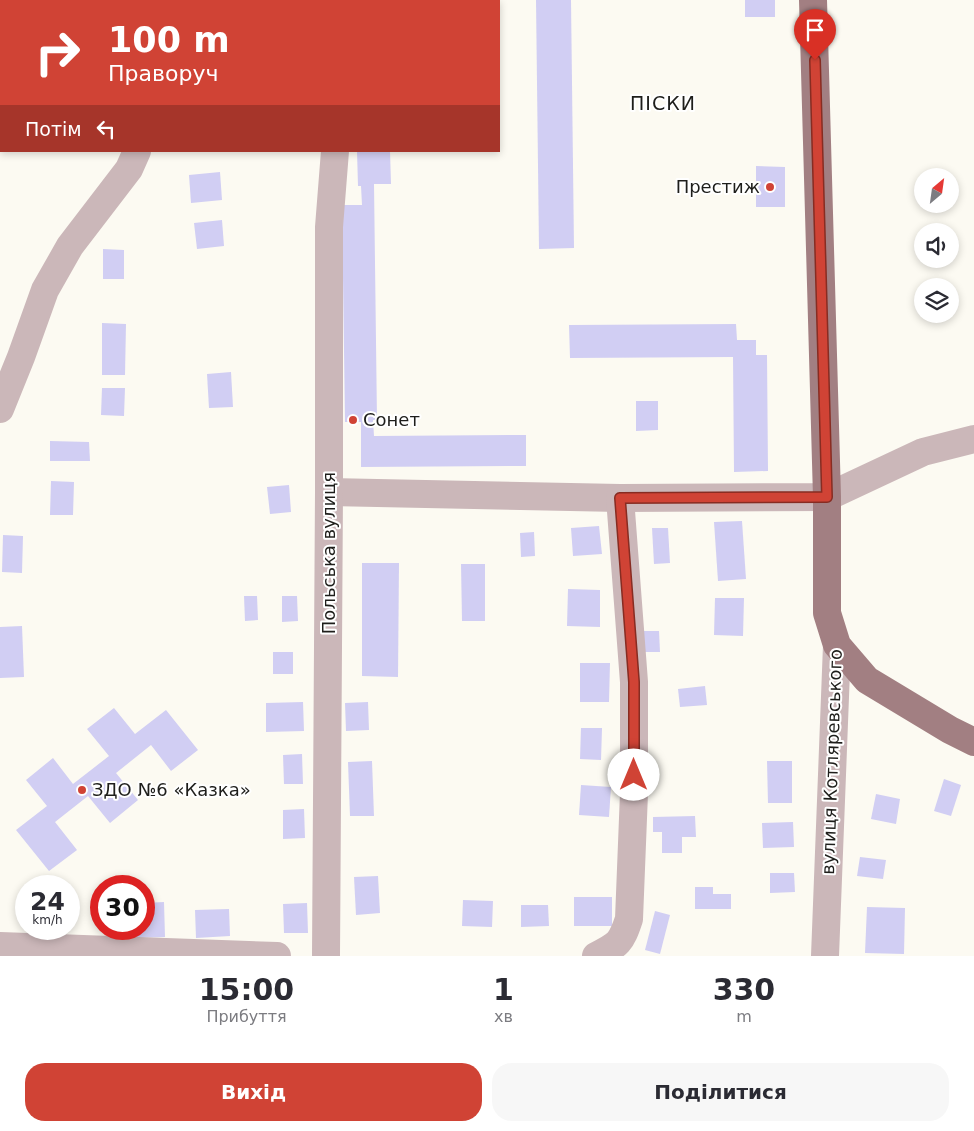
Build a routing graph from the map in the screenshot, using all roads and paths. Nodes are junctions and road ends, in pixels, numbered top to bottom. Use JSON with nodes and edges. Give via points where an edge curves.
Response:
{"nodes":[{"id":1,"x":813,"y":0,"type":"edge"},
{"id":2,"x":137,"y":152,"type":"edge"},
{"id":3,"x":335,"y":152,"type":"edge"},
{"id":4,"x":11,"y":353,"type":"edge"},
{"id":5,"x":0,"y":409,"type":"edge"},
{"id":6,"x":974,"y":439,"type":"edge"},
{"id":7,"x":330,"y":492,"type":"junction"},
{"id":8,"x":827,"y":497,"type":"junction"},
{"id":9,"x":620,"y":498,"type":"junction"},
{"id":10,"x":837,"y":645,"type":"junction"},
{"id":11,"x":974,"y":742,"type":"edge"},
{"id":12,"x":0,"y":946,"type":"edge"},
{"id":13,"x":276,"y":956,"type":"edge"},
{"id":14,"x":326,"y":956,"type":"edge"},
{"id":15,"x":596,"y":956,"type":"edge"},
{"id":16,"x":825,"y":956,"type":"edge"}],
"edges":[{"from":1,"to":8,"type":"main road","name":"вулиця Котляревського"},
{"from":2,"to":4,"type":"street","via":[[129,169],[70,246]]},
{"from":3,"to":7,"type":"street","name":"Польська вулиця","via":[[329,227]]},
{"from":4,"to":5,"type":"street"},
{"from":6,"to":8,"type":"street","via":[[923,452]]},
{"from":7,"to":9,"type":"street"},
{"from":7,"to":14,"type":"street","name":"Польська вулиця"},
{"from":8,"to":9,"type":"street"},
{"from":8,"to":10,"type":"main road","name":"вулиця Котляревського","via":[[827,614]]},
{"from":9,"to":15,"type":"street","via":[[634,682],[629,919],[623,938]]},
{"from":10,"to":11,"type":"main road","via":[[867,680]]},
{"from":10,"to":16,"type":"street","name":"вулиця Котляревського"},
{"from":12,"to":13,"type":"street"}]}
